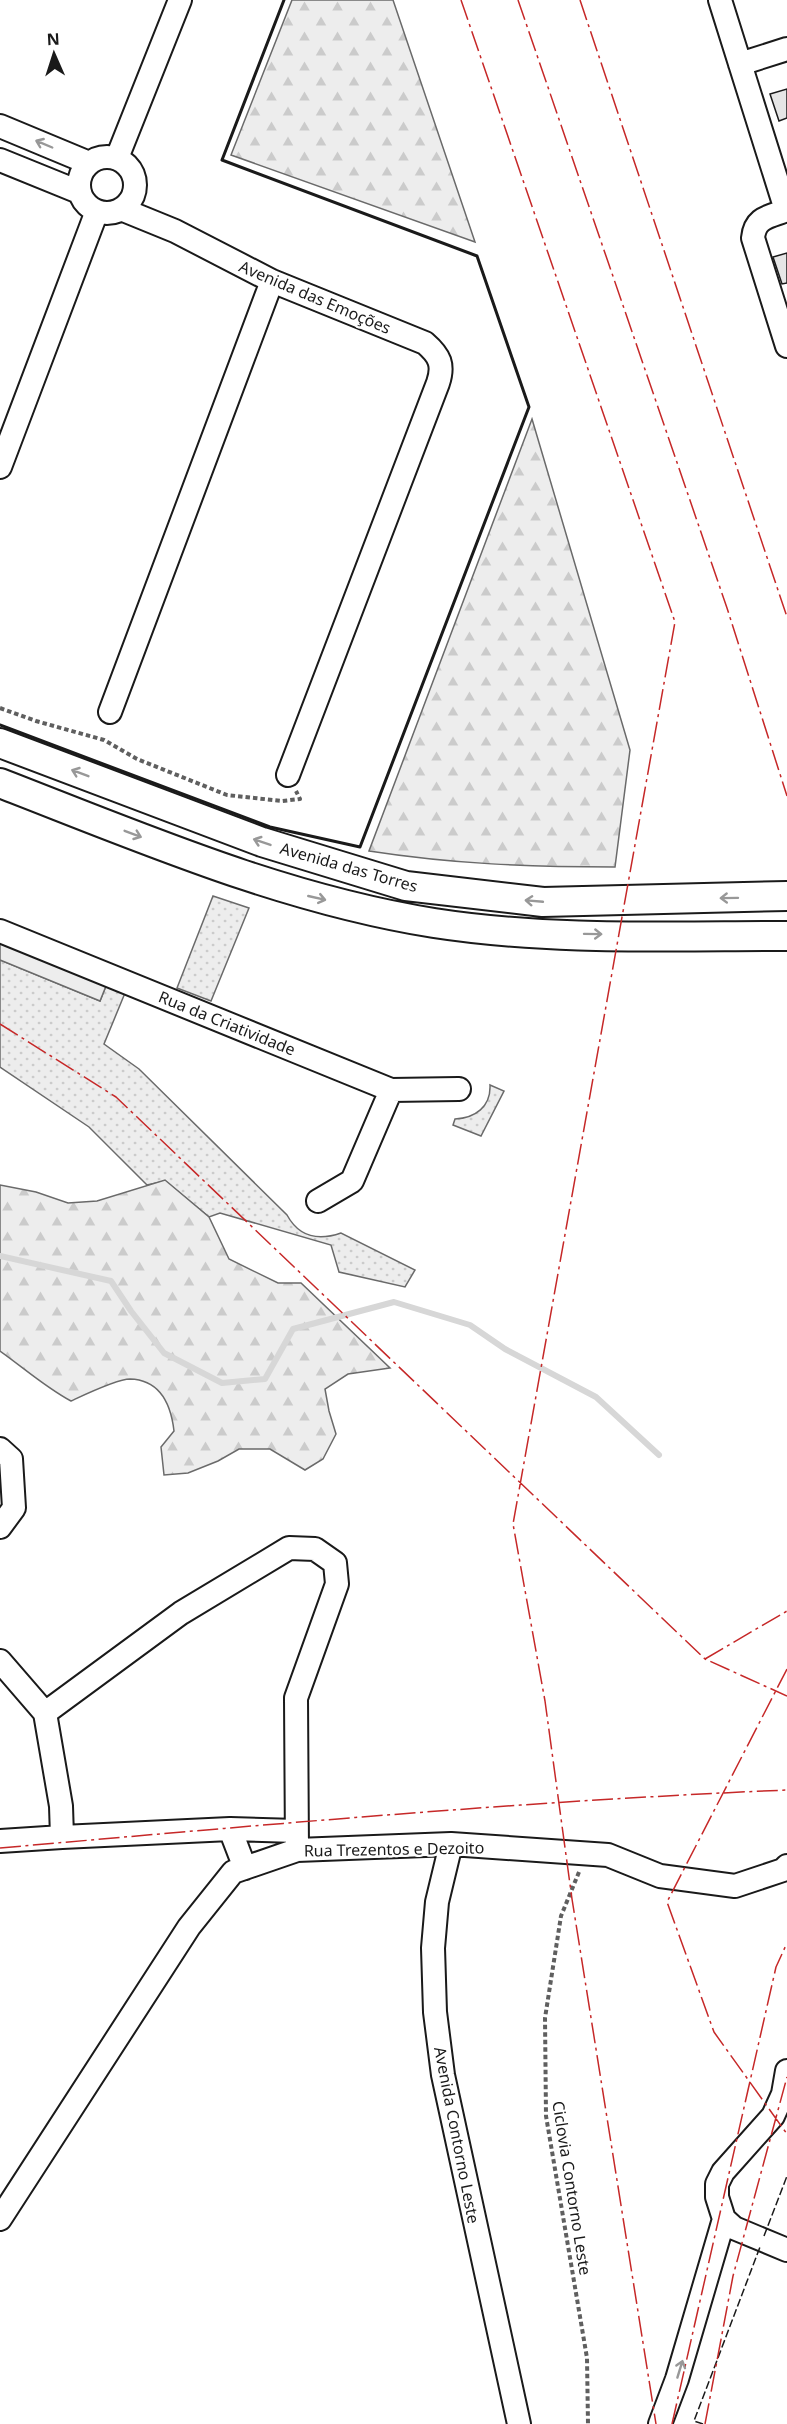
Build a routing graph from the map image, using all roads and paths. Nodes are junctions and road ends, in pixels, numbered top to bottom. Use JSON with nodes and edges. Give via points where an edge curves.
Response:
{"nodes":[{"id":1,"x":180,"y":0,"type":"edge"},
{"id":2,"x":720,"y":0,"type":"edge"},
{"id":3,"x":787,"y":49,"type":"edge"},
{"id":4,"x":740,"y":64,"type":"junction"},
{"id":5,"x":0,"y":126,"type":"edge"},
{"id":6,"x":117,"y":158,"type":"junction"},
{"id":7,"x":0,"y":160,"type":"edge"},
{"id":8,"x":89,"y":163,"type":"junction"},
{"id":9,"x":135,"y":185,"type":"junction"},
{"id":10,"x":79,"y":192,"type":"junction"},
{"id":11,"x":121,"y":210,"type":"junction"},
{"id":12,"x":787,"y":210,"type":"edge"},
{"id":13,"x":97,"y":212,"type":"junction"},
{"id":14,"x":175,"y":231,"type":"junction"},
{"id":15,"x":272,"y":281,"type":"junction"},
{"id":16,"x":787,"y":346,"type":"edge"},
{"id":17,"x":0,"y":467,"type":"edge"},
{"id":18,"x":0,"y":708,"type":"edge"},
{"id":19,"x":110,"y":712,"type":"dead end"},
{"id":20,"x":0,"y":743,"type":"edge"},
{"id":21,"x":288,"y":775,"type":"joint"},
{"id":22,"x":0,"y":783,"type":"edge"},
{"id":23,"x":787,"y":896,"type":"edge"},
{"id":24,"x":0,"y":931,"type":"edge"},
{"id":25,"x":787,"y":936,"type":"edge"},
{"id":26,"x":459,"y":1089,"type":"dead end"},
{"id":27,"x":391,"y":1090,"type":"junction"},
{"id":28,"x":318,"y":1201,"type":"dead end"},
{"id":29,"x":0,"y":1449,"type":"edge"},
{"id":30,"x":0,"y":1527,"type":"edge"},
{"id":31,"x":0,"y":1661,"type":"edge"},
{"id":32,"x":45,"y":1713,"type":"junction"},
{"id":33,"x":230,"y":1829,"type":"junction"},
{"id":34,"x":62,"y":1837,"type":"junction"},
{"id":35,"x":296,"y":1840,"type":"junction"},
{"id":36,"x":0,"y":1841,"type":"edge"},
{"id":37,"x":451,"y":1844,"type":"junction"},
{"id":38,"x":587,"y":1852,"type":"junction"},
{"id":39,"x":787,"y":1866,"type":"edge"},
{"id":40,"x":245,"y":1868,"type":"junction"},
{"id":41,"x":787,"y":2071,"type":"edge"},
{"id":42,"x":0,"y":2219,"type":"edge"},
{"id":43,"x":724,"y":2219,"type":"junction"},
{"id":44,"x":787,"y":2250,"type":"edge"},
{"id":45,"x":519,"y":2424,"type":"edge"},
{"id":46,"x":588,"y":2424,"type":"edge"},
{"id":47,"x":660,"y":2424,"type":"edge"}],
"edges":[{"from":1,"to":6,"type":"street"},
{"from":2,"to":4,"type":"street"},
{"from":3,"to":4,"type":"street"},
{"from":4,"to":12,"type":"street"},
{"from":8,"to":5,"type":"street","one_way":true},
{"from":6,"to":8,"type":"street","via":[[102,157]]},
{"from":6,"to":9,"type":"street","name":"Avenida das Emoções","via":[[128,166]]},
{"from":7,"to":10,"type":"street"},
{"from":8,"to":10,"type":"street","via":[[81,173]]},
{"from":9,"to":11,"type":"street","via":[[131,199]]},
{"from":9,"to":14,"type":"street","name":"Avenida das Emoções","via":[[151,209]]},
{"from":10,"to":13,"type":"street"},
{"from":11,"to":13,"type":"street","name":"Avenida das Emoções"},
{"from":11,"to":14,"type":"street","name":"Avenida das Emoções"},
{"from":12,"to":16,"type":"street","via":[[760,220],[753,238]]},
{"from":13,"to":17,"type":"street"},
{"from":14,"to":15,"type":"street","name":"Avenida das Emoções"},
{"from":15,"to":19,"type":"street"},
{"from":15,"to":21,"type":"street","name":"Avenida das Emoções","via":[[425,343],[435,352],[442,370]]},
{"from":18,"to":21,"type":"path","via":[[104,740],[137,759],[227,795],[300,799]]},
{"from":23,"to":20,"type":"main road","name":"Avenida das Torres","one_way":true,"via":[[543,902],[406,886],[262,843]]},
{"from":22,"to":25,"type":"main road","name":"Avenida das Torres","one_way":true,"via":[[213,865],[309,896],[435,923],[534,933]]},
{"from":24,"to":27,"type":"street","name":"Rua da Criatividade"},
{"from":26,"to":27,"type":"street","name":"Rua da Criatividade"},
{"from":27,"to":28,"type":"street","via":[[352,1181]]},
{"from":29,"to":30,"type":"street","via":[[10,1459],[14,1508]]},
{"from":31,"to":32,"type":"street"},
{"from":32,"to":34,"type":"street","via":[[61,1806]]},
{"from":32,"to":35,"type":"street","via":[[181,1612],[289,1548],[315,1549],[334,1563],[337,1584],[296,1698]]},
{"from":33,"to":34,"type":"street"},
{"from":33,"to":35,"type":"street"},
{"from":33,"to":40,"type":"street"},
{"from":34,"to":36,"type":"street"},
{"from":35,"to":37,"type":"street","name":"Rua Trezentos e Dezoito"},
{"from":35,"to":40,"type":"street","name":"Rua Trezentos e Dezoito"},
{"from":37,"to":38,"type":"street","name":"Rua Trezentos e Dezoito"},
{"from":37,"to":45,"type":"street","name":"Avenida Contorno Leste","via":[[435,1925],[435,2012],[443,2075]]},
{"from":38,"to":39,"type":"street","name":"Rua Trezentos e Dezoito","via":[[608,1855],[660,1876],[735,1886]]},
{"from":38,"to":46,"type":"path","name":"Ciclovia Contorno Leste","via":[[561,1916],[545,2029],[546,2116],[587,2358]]},
{"from":40,"to":42,"type":"street","name":"Rua Trezentos e Dezoito","via":[[233,1872],[189,1927]]},
{"from":41,"to":43,"type":"street","via":[[783,2094],[773,2116],[720,2178],[717,2197]]},
{"from":43,"to":44,"type":"street","via":[[734,2228]]},
{"from":47,"to":43,"type":"street","one_way":true}]}
